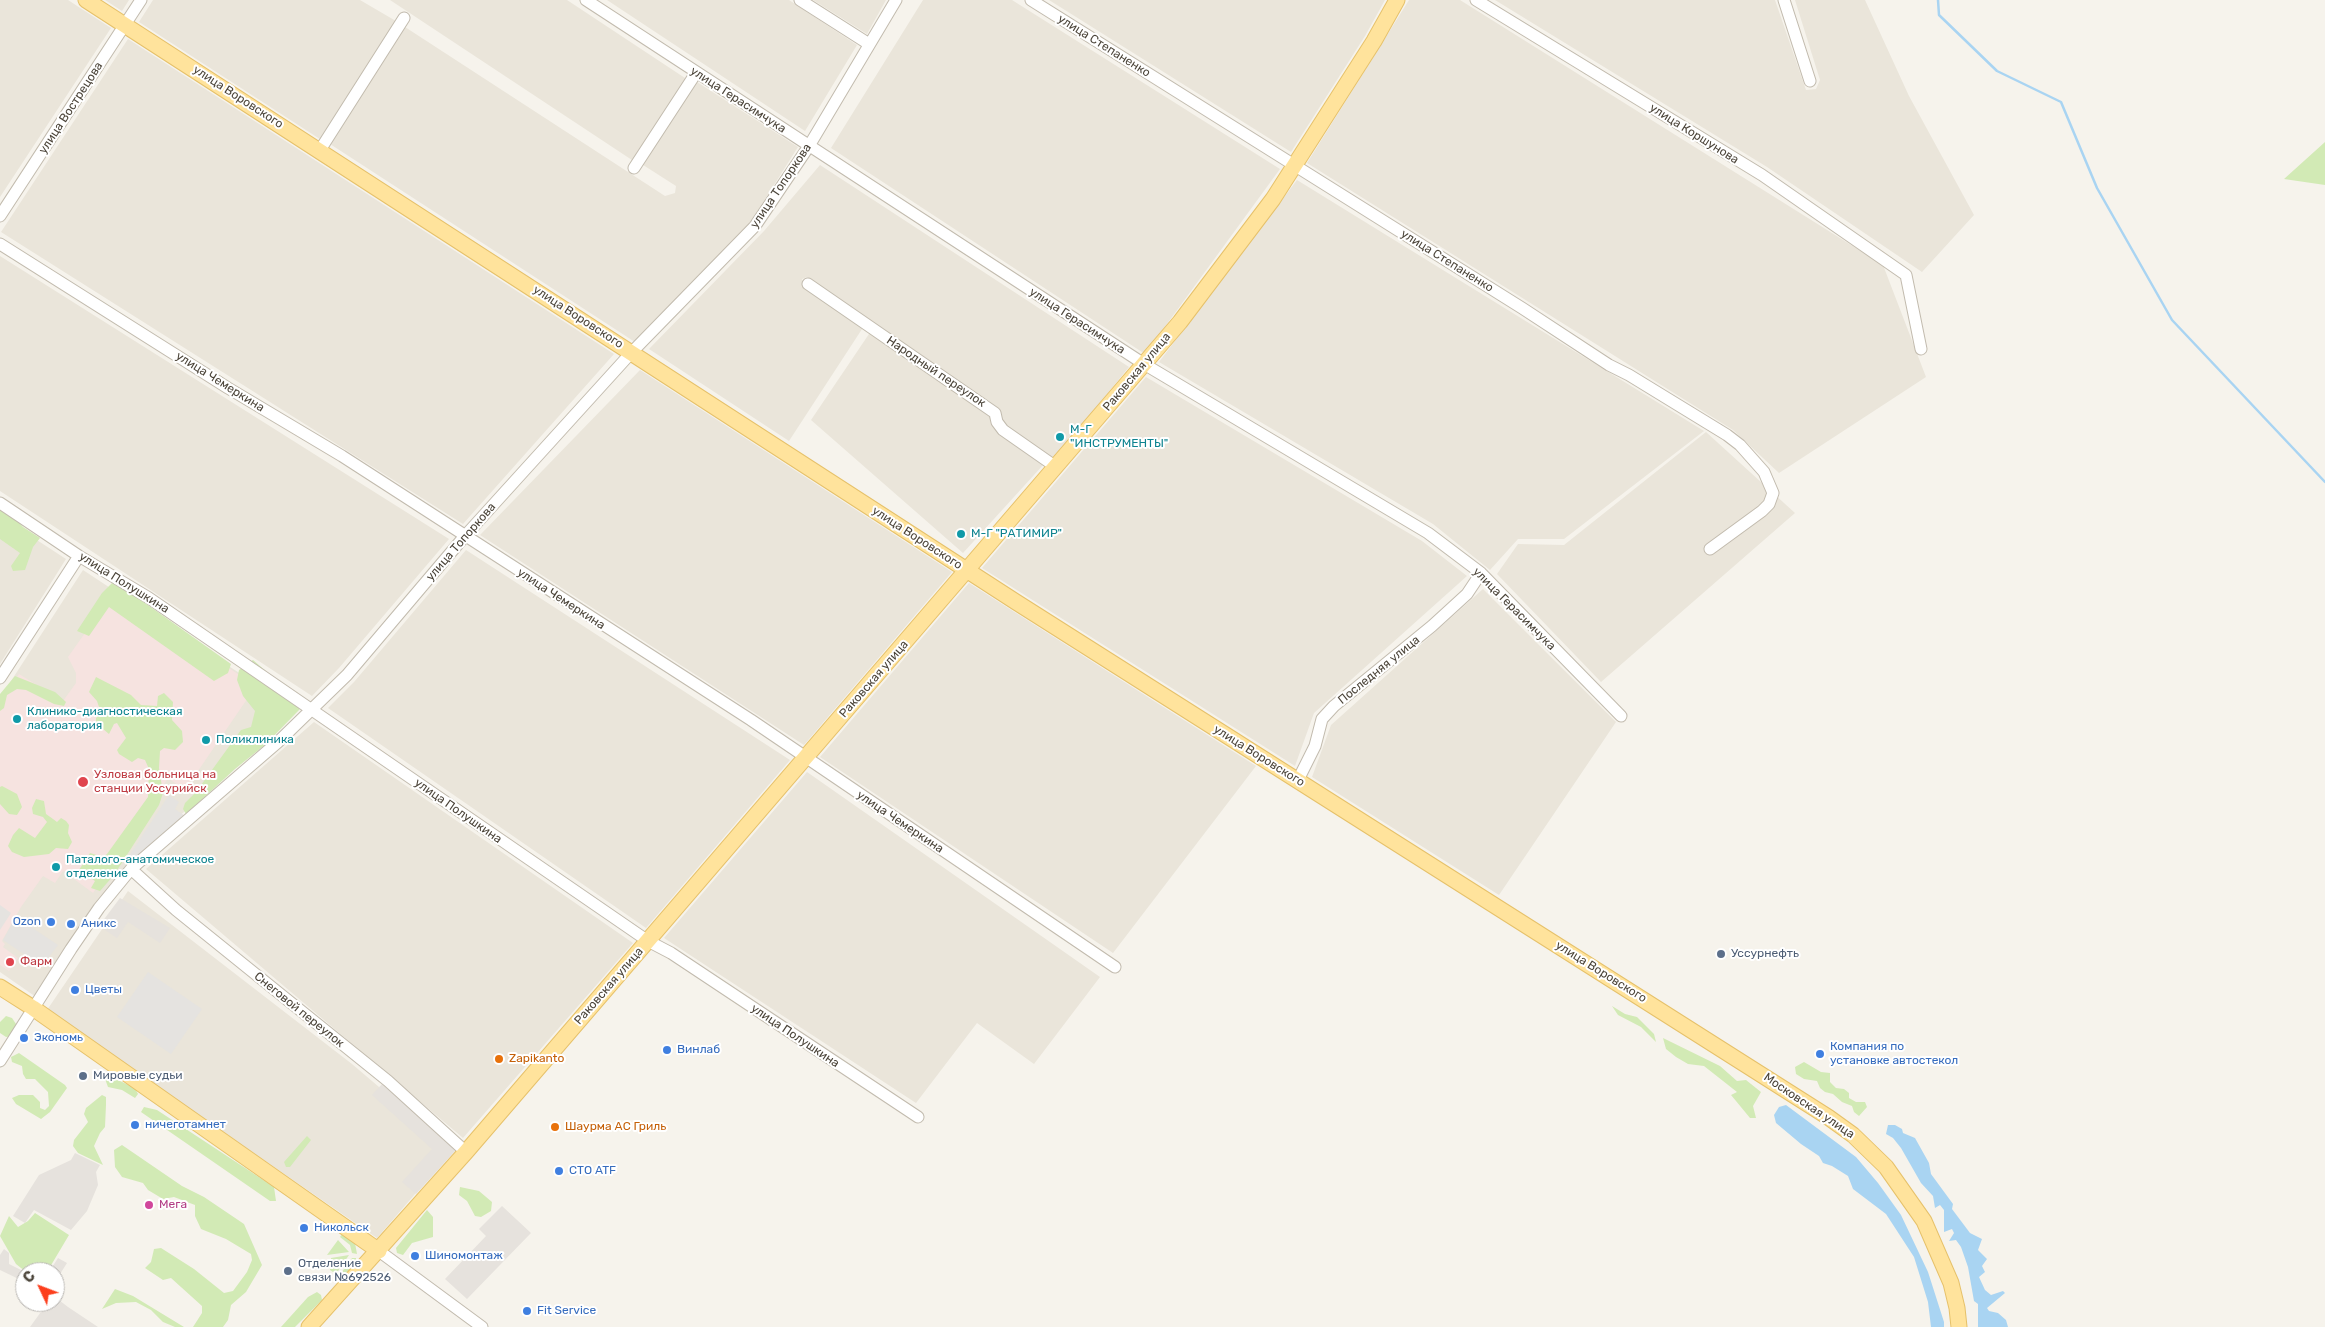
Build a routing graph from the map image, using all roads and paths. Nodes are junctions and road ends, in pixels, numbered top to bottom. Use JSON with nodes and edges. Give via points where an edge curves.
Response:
{"nodes":[{"id":1,"x":86,"y":0,"type":"edge"},
{"id":2,"x":141,"y":0,"type":"edge"},
{"id":3,"x":586,"y":0,"type":"edge"},
{"id":4,"x":800,"y":0,"type":"edge"},
{"id":5,"x":896,"y":0,"type":"edge"},
{"id":6,"x":1030,"y":0,"type":"edge"},
{"id":7,"x":1397,"y":0,"type":"edge"},
{"id":8,"x":1476,"y":0,"type":"edge"},
{"id":9,"x":1784,"y":0,"type":"edge"},
{"id":10,"x":404,"y":18,"type":"dead end"},
{"id":11,"x":125,"y":25,"type":"junction"},
{"id":12,"x":869,"y":44,"type":"junction"},
{"id":13,"x":696,"y":73,"type":"junction"},
{"id":14,"x":1810,"y":81,"type":"dead end"},
{"id":15,"x":809,"y":146,"type":"junction"},
{"id":16,"x":320,"y":150,"type":"junction"},
{"id":17,"x":1294,"y":166,"type":"junction"},
{"id":18,"x":634,"y":168,"type":"dead end"},
{"id":19,"x":0,"y":216,"type":"edge"},
{"id":20,"x":0,"y":244,"type":"edge"},
{"id":21,"x":808,"y":284,"type":"dead end"},
{"id":22,"x":1921,"y":349,"type":"dead end"},
{"id":23,"x":632,"y":353,"type":"junction"},
{"id":24,"x":1144,"y":364,"type":"junction"},
{"id":25,"x":1056,"y":467,"type":"junction"},
{"id":26,"x":0,"y":503,"type":"edge"},
{"id":27,"x":464,"y":537,"type":"junction"},
{"id":28,"x":1710,"y":549,"type":"dead end"},
{"id":29,"x":79,"y":556,"type":"junction"},
{"id":30,"x":968,"y":571,"type":"junction"},
{"id":31,"x":1481,"y":573,"type":"junction"},
{"id":32,"x":0,"y":678,"type":"edge"},
{"id":33,"x":313,"y":709,"type":"junction"},
{"id":34,"x":1622,"y":716,"type":"dead end"},
{"id":35,"x":805,"y":759,"type":"junction"},
{"id":36,"x":1298,"y":780,"type":"junction"},
{"id":37,"x":131,"y":869,"type":"junction"},
{"id":38,"x":648,"y":941,"type":"junction"},
{"id":39,"x":1115,"y":967,"type":"dead end"},
{"id":40,"x":0,"y":988,"type":"edge"},
{"id":41,"x":33,"y":1008,"type":"junction"},
{"id":42,"x":0,"y":1061,"type":"edge"},
{"id":43,"x":1753,"y":1068,"type":"joint"},
{"id":44,"x":918,"y":1117,"type":"dead end"},
{"id":45,"x":466,"y":1152,"type":"junction"},
{"id":46,"x":379,"y":1251,"type":"junction"},
{"id":47,"x":309,"y":1327,"type":"edge"},
{"id":48,"x":482,"y":1327,"type":"edge"},
{"id":49,"x":1959,"y":1327,"type":"edge"}],
"edges":[{"from":1,"to":11,"type":"main road","name":"улица Воровского"},
{"from":2,"to":11,"type":"street","name":"улица Вострецова"},
{"from":3,"to":13,"type":"street","name":"улица Герасимчука"},
{"from":4,"to":12,"type":"street"},
{"from":5,"to":12,"type":"street","name":"улица Топоркова"},
{"from":6,"to":17,"type":"street","name":"улица Степаненко"},
{"from":7,"to":17,"type":"main road","name":"Раковская улица"},
{"from":8,"to":22,"type":"street","name":"улица Коршунова","via":[[1762,176],[1906,275]]},
{"from":9,"to":14,"type":"street"},
{"from":10,"to":16,"type":"street"},
{"from":11,"to":16,"type":"main road","name":"улица Воровского"},
{"from":11,"to":19,"type":"street","name":"улица Вострецова"},
{"from":12,"to":15,"type":"street","name":"улица Топоркова"},
{"from":13,"to":15,"type":"street","name":"улица Герасимчука"},
{"from":13,"to":18,"type":"street"},
{"from":15,"to":23,"type":"street","name":"улица Топоркова","via":[[755,226]]},
{"from":15,"to":24,"type":"street","name":"улица Герасимчука"},
{"from":16,"to":23,"type":"main road","name":"улица Воровского"},
{"from":17,"to":24,"type":"main road","name":"Раковская улица","via":[[1225,264]]},
{"from":17,"to":28,"type":"street","name":"улица Степаненко","via":[[1740,445],[1764,472],[1772,498],[1762,511]]},
{"from":20,"to":27,"type":"street","name":"улица Чемеркина","via":[[342,456]]},
{"from":21,"to":25,"type":"street","name":"Народный переулок","via":[[995,413],[1002,430]]},
{"from":23,"to":27,"type":"street","name":"улица Топоркова"},
{"from":23,"to":30,"type":"main road","name":"улица Воровского"},
{"from":24,"to":25,"type":"main road","name":"Раковская улица"},
{"from":24,"to":31,"type":"street","name":"улица Герасимчука","via":[[1428,533]]},
{"from":25,"to":30,"type":"main road","name":"Раковская улица"},
{"from":26,"to":29,"type":"street","name":"улица Полушкина"},
{"from":27,"to":33,"type":"street","name":"улица Топоркова","via":[[347,675]]},
{"from":27,"to":35,"type":"street","name":"улица Чемеркина","via":[[751,720]]},
{"from":29,"to":32,"type":"street"},
{"from":29,"to":33,"type":"street","name":"улица Полушкина","via":[[150,598]]},
{"from":30,"to":35,"type":"main road","name":"Раковская улица"},
{"from":30,"to":36,"type":"main road","name":"улица Воровского"},
{"from":31,"to":34,"type":"street","name":"улица Герасимчука"},
{"from":31,"to":36,"type":"street","name":"Последняя улица","via":[[1467,594],[1424,633],[1334,706],[1322,720],[1315,746]]},
{"from":33,"to":37,"type":"street","name":"улица Топоркова"},
{"from":33,"to":38,"type":"street","name":"улица Полушкина"},
{"from":35,"to":38,"type":"main road","name":"Раковская улица"},
{"from":35,"to":39,"type":"street","name":"улица Чемеркина"},
{"from":36,"to":43,"type":"main road","name":"улица Воровского"},
{"from":37,"to":41,"type":"street","name":"улица Топоркова","via":[[99,908]]},
{"from":37,"to":45,"type":"street","name":"Снеговой переулок","via":[[176,910],[388,1081]]},
{"from":38,"to":44,"type":"street","name":"улица Полушкина","via":[[671,953]]},
{"from":38,"to":45,"type":"main road","name":"Раковская улица"},
{"from":40,"to":41,"type":"main road"},
{"from":41,"to":42,"type":"street","name":"улица Топоркова"},
{"from":41,"to":46,"type":"main road"},
{"from":43,"to":49,"type":"main road","name":"Московская улица","via":[[1853,1135],[1903,1188],[1941,1256],[1951,1283]]},
{"from":45,"to":46,"type":"main road","name":"Раковская улица"},
{"from":46,"to":47,"type":"main road","name":"Раковская улица"},
{"from":46,"to":48,"type":"street"}]}
